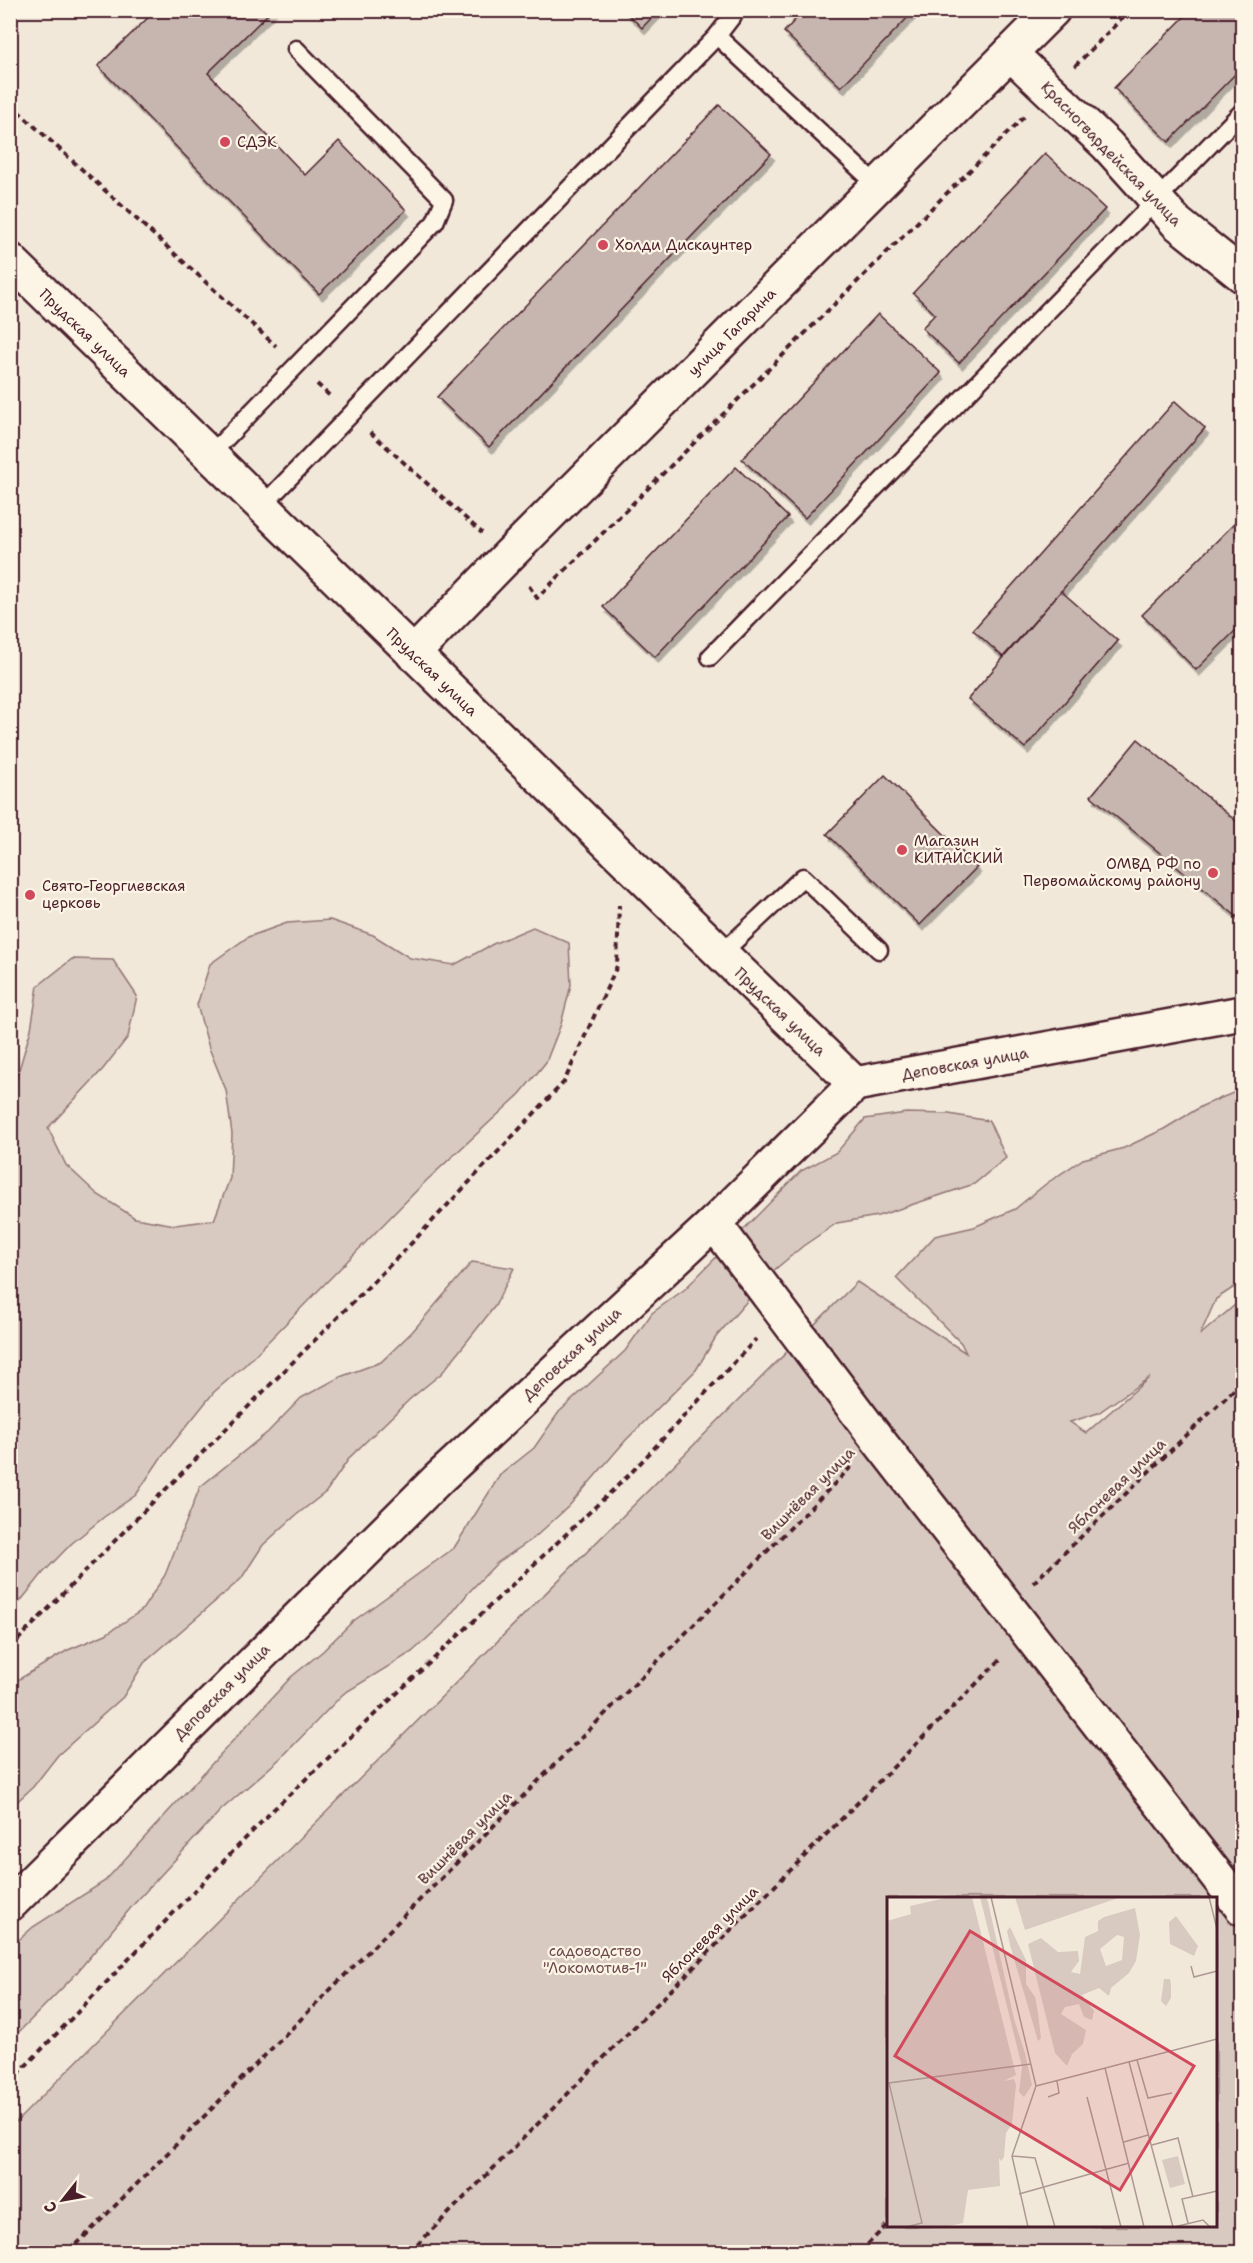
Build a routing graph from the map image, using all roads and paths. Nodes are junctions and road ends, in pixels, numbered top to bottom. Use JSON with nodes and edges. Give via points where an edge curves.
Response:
{"nodes":[{"id":1,"x":737,"y":10,"type":"edge"},
{"id":2,"x":1053,"y":10,"type":"edge"},
{"id":3,"x":1130,"y":10,"type":"edge"},
{"id":4,"x":717,"y":36,"type":"junction"},
{"id":5,"x":296,"y":49,"type":"dead end"},
{"id":6,"x":1010,"y":52,"type":"junction"},
{"id":7,"x":1051,"y":91,"type":"junction"},
{"id":8,"x":10,"y":104,"type":"edge"},
{"id":9,"x":1242,"y":112,"type":"edge"},
{"id":10,"x":878,"y":186,"type":"junction"},
{"id":11,"x":1156,"y":202,"type":"junction"},
{"id":12,"x":10,"y":260,"type":"edge"},
{"id":13,"x":1242,"y":275,"type":"edge"},
{"id":14,"x":297,"y":366,"type":"junction"},
{"id":15,"x":349,"y":414,"type":"junction"},
{"id":16,"x":210,"y":455,"type":"junction"},
{"id":17,"x":263,"y":505,"type":"junction"},
{"id":18,"x":508,"y":556,"type":"junction"},
{"id":19,"x":413,"y":654,"type":"junction"},
{"id":20,"x":710,"y":657,"type":"dead end"},
{"id":21,"x":620,"y":856,"type":"junction"},
{"id":22,"x":879,"y":950,"type":"dead end"},
{"id":23,"x":721,"y":954,"type":"junction"},
{"id":24,"x":1242,"y":1012,"type":"edge"},
{"id":25,"x":855,"y":1084,"type":"junction"},
{"id":26,"x":714,"y":1223,"type":"junction"},
{"id":27,"x":781,"y":1312,"type":"junction"},
{"id":28,"x":1242,"y":1382,"type":"edge"},
{"id":29,"x":878,"y":1440,"type":"junction"},
{"id":30,"x":1007,"y":1608,"type":"junction"},
{"id":31,"x":1027,"y":1633,"type":"junction"},
{"id":32,"x":10,"y":1648,"type":"edge"},
{"id":33,"x":10,"y":1904,"type":"edge"},
{"id":34,"x":1242,"y":1908,"type":"edge"},
{"id":35,"x":10,"y":2082,"type":"edge"},
{"id":36,"x":887,"y":2225,"type":"edge"},
{"id":37,"x":69,"y":2253,"type":"edge"},
{"id":38,"x":410,"y":2253,"type":"edge"},
{"id":39,"x":860,"y":2253,"type":"edge"}],
"edges":[{"from":1,"to":4,"type":"lane"},
{"from":2,"to":6,"type":"street","name":"улица Гагарина"},
{"from":3,"to":7,"type":"path"},
{"from":4,"to":10,"type":"lane"},
{"from":4,"to":15,"type":"lane"},
{"from":5,"to":14,"type":"lane","via":[[444,200],[435,222]]},
{"from":6,"to":7,"type":"street","name":"Красногвардейская улица"},
{"from":6,"to":10,"type":"street","name":"улица Гагарина"},
{"from":7,"to":11,"type":"street","name":"Красногвардейская улица","via":[[1107,145]]},
{"from":7,"to":18,"type":"path","via":[[537,598]]},
{"from":8,"to":14,"type":"path"},
{"from":9,"to":11,"type":"lane"},
{"from":10,"to":18,"type":"street","name":"улица Гагарина"},
{"from":11,"to":13,"type":"street","name":"Красногвардейская улица"},
{"from":11,"to":20,"type":"lane"},
{"from":12,"to":16,"type":"street","name":"Прудская улица"},
{"from":14,"to":15,"type":"path"},
{"from":14,"to":16,"type":"lane"},
{"from":15,"to":17,"type":"lane"},
{"from":15,"to":18,"type":"path"},
{"from":16,"to":17,"type":"street","name":"Прудская улица"},
{"from":17,"to":19,"type":"street","name":"Прудская улица"},
{"from":18,"to":19,"type":"street","name":"улица Гагарина"},
{"from":19,"to":21,"type":"street","name":"Прудская улица"},
{"from":21,"to":23,"type":"street","name":"Прудская улица"},
{"from":21,"to":32,"type":"path","via":[[617,966],[564,1082],[405,1250]]},
{"from":22,"to":23,"type":"lane","via":[[803,877]]},
{"from":23,"to":25,"type":"street","name":"Прудская улица"},
{"from":24,"to":25,"type":"street","name":"Деповская улица"},
{"from":25,"to":26,"type":"street","name":"Деповская улица"},
{"from":26,"to":27,"type":"street"},
{"from":26,"to":33,"type":"street","name":"Деповская улица","via":[[438,1479]]},
{"from":27,"to":29,"type":"street"},
{"from":27,"to":35,"type":"path","via":[[628,1475],[274,1809]]},
{"from":28,"to":30,"type":"path","name":"Яблоневая улица"},
{"from":29,"to":30,"type":"street"},
{"from":29,"to":37,"type":"path","name":"Вишнёвая улица"},
{"from":30,"to":31,"type":"street"},
{"from":31,"to":34,"type":"street"},
{"from":31,"to":38,"type":"path","name":"Яблоневая улица"},
{"from":36,"to":39,"type":"path"}]}
